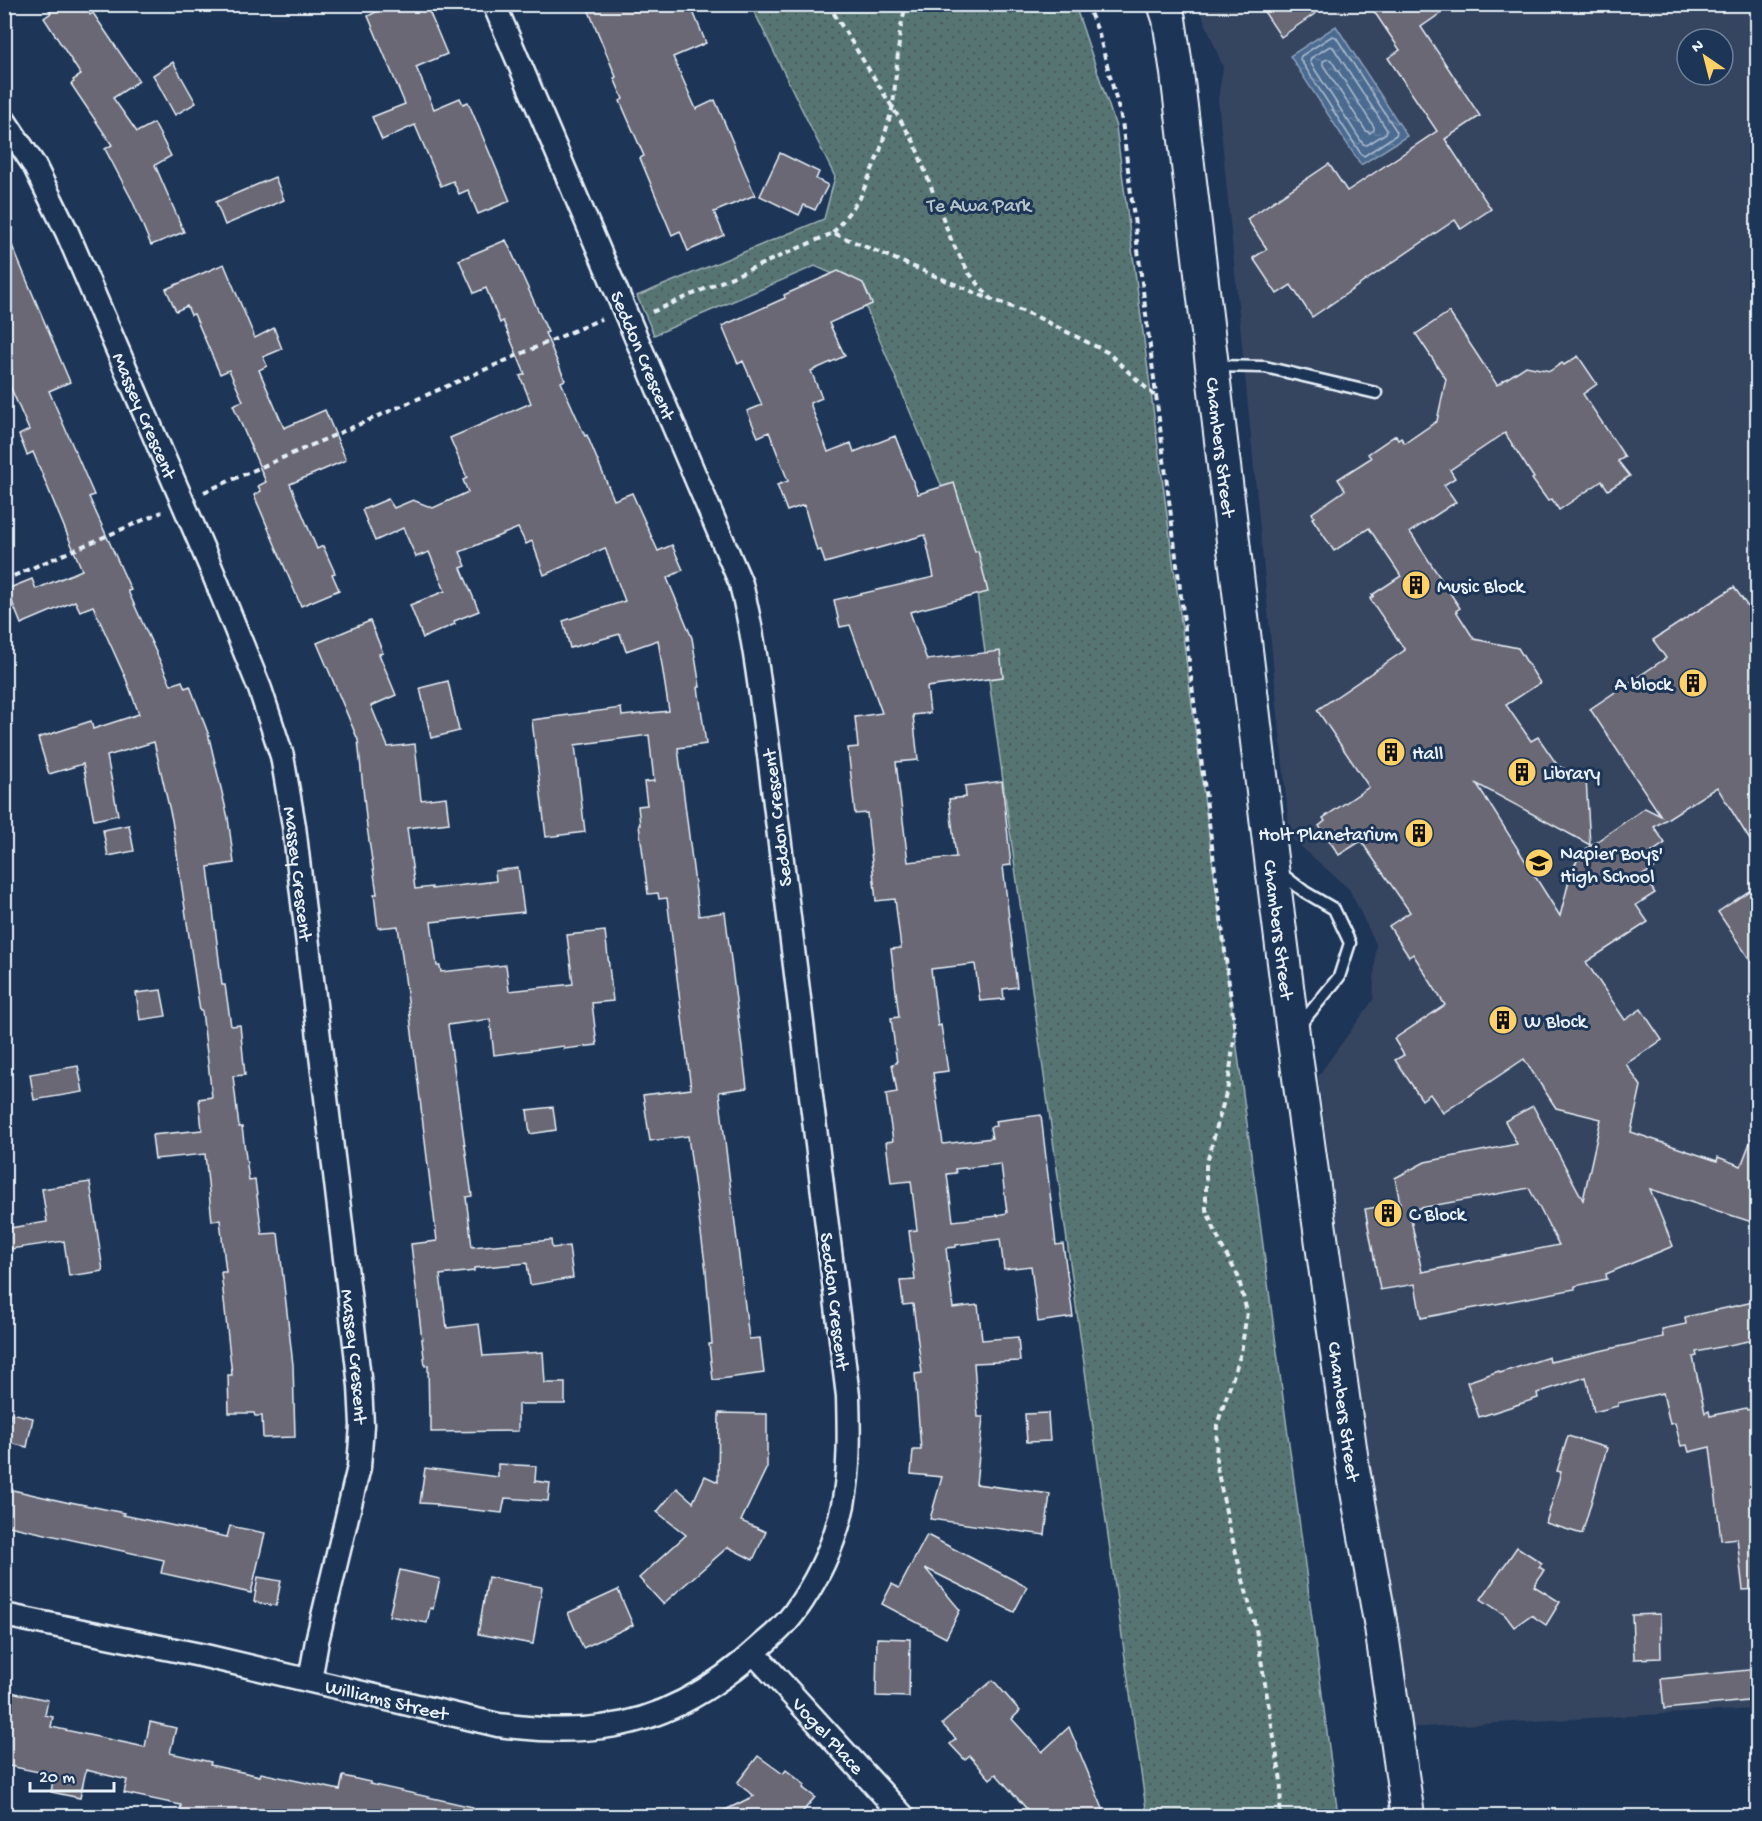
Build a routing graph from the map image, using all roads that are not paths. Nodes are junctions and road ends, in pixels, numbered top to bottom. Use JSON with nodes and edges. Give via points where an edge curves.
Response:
{"nodes":[{"id":1,"x":494,"y":4,"type":"edge"},
{"id":2,"x":1164,"y":4,"type":"edge"},
{"id":3,"x":4,"y":120,"type":"edge"},
{"id":4,"x":1212,"y":366,"type":"junction"},
{"id":5,"x":1376,"y":393,"type":"dead end"},
{"id":6,"x":1272,"y":867,"type":"junction"},
{"id":7,"x":1293,"y":1034,"type":"junction"},
{"id":8,"x":4,"y":1615,"type":"edge"},
{"id":9,"x":754,"y":1653,"type":"junction"},
{"id":10,"x":310,"y":1680,"type":"junction"},
{"id":11,"x":903,"y":1816,"type":"edge"},
{"id":12,"x":1408,"y":1816,"type":"edge"}],
"edges":[{"from":1,"to":9,"type":"street","name":"Seddon Crescent","via":[[741,584],[756,653],[848,1396],[848,1471],[833,1542],[815,1578],[794,1613]]},
{"from":2,"to":4,"type":"main road","name":"Chambers Street","via":[[1177,73]]},
{"from":3,"to":10,"type":"street","name":"Massey Crescent","via":[[34,165],[63,223],[260,689],[282,756],[294,826],[362,1425],[359,1467]]},
{"from":4,"to":5,"type":"lane","via":[[1265,367]]},
{"from":4,"to":6,"type":"main road","name":"Chambers Street"},
{"from":6,"to":7,"type":"main road","name":"Chambers Street"},
{"from":6,"to":7,"type":"lane","via":[[1334,909],[1350,943],[1339,977]]},
{"from":7,"to":12,"type":"main road","name":"Chambers Street","via":[[1353,1469]]},
{"from":8,"to":10,"type":"street","name":"Williams Street"},
{"from":9,"to":10,"type":"street","name":"Williams Street","via":[[726,1676],[667,1709],[641,1719],[579,1729],[498,1725]]},
{"from":9,"to":11,"type":"street","name":"Vogel Place"}]}
